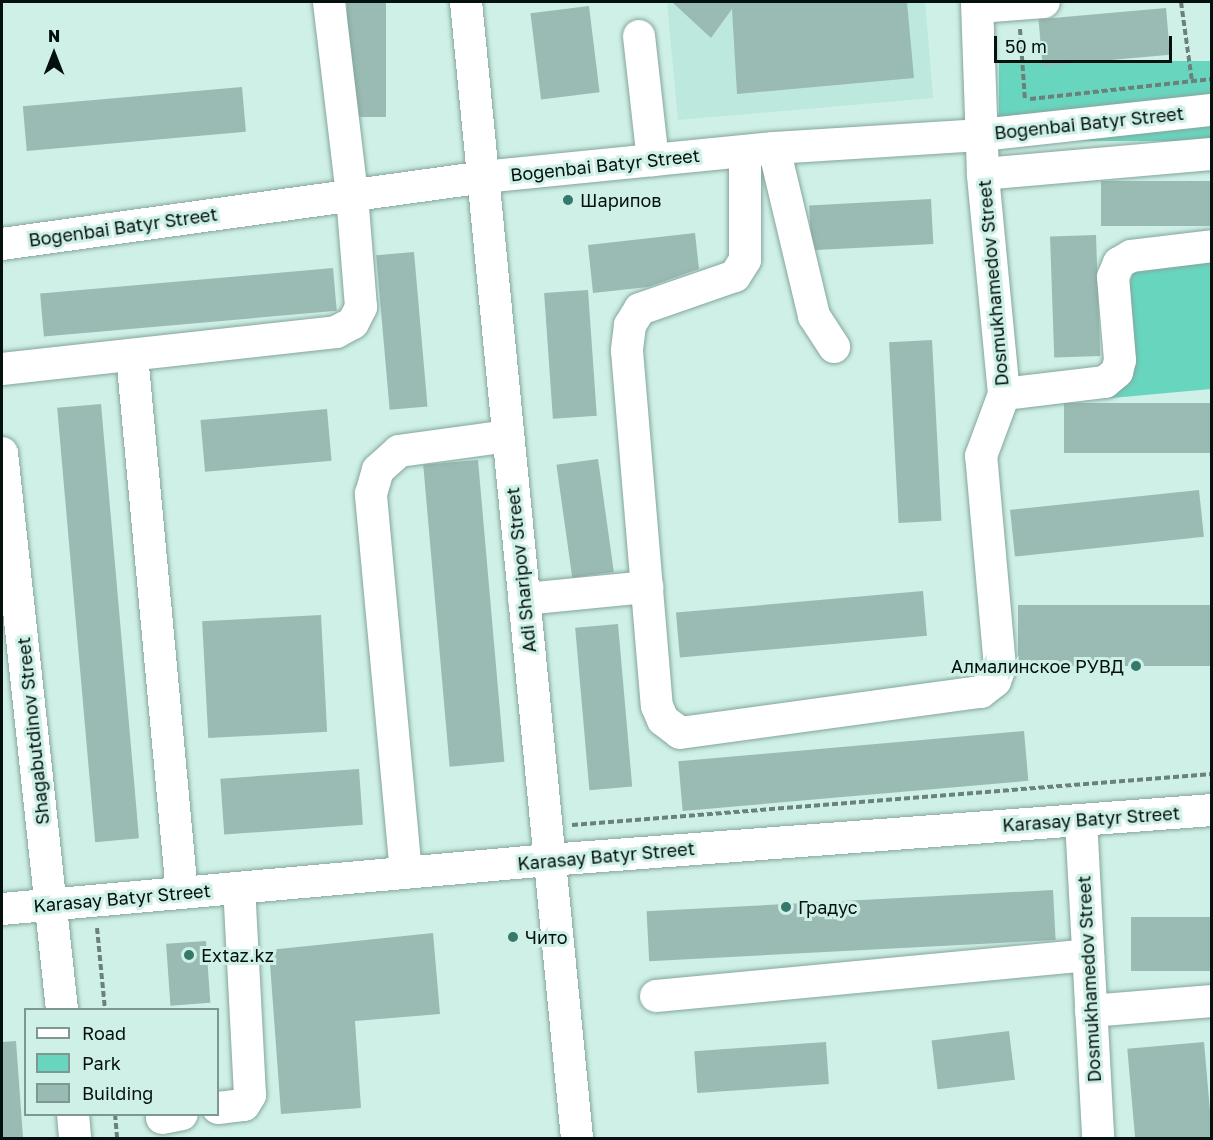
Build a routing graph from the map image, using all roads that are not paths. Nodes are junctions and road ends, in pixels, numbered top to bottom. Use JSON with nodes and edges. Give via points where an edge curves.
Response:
{"nodes":[{"id":1,"x":329,"y":2,"type":"edge"},
{"id":2,"x":466,"y":2,"type":"edge"},
{"id":3,"x":1031,"y":3,"type":"edge"},
{"id":4,"x":978,"y":4,"type":"edge"},
{"id":5,"x":639,"y":36,"type":"dead end"},
{"id":6,"x":1204,"y":111,"type":"edge"},
{"id":7,"x":981,"y":120,"type":"junction"},
{"id":8,"x":760,"y":150,"type":"junction"},
{"id":9,"x":1212,"y":154,"type":"edge"},
{"id":10,"x":654,"y":160,"type":"junction"},
{"id":11,"x":983,"y":174,"type":"junction"},
{"id":12,"x":483,"y":177,"type":"junction"},
{"id":13,"x":352,"y":195,"type":"junction"},
{"id":14,"x":2,"y":244,"type":"edge"},
{"id":15,"x":1212,"y":246,"type":"edge"},
{"id":16,"x":834,"y":347,"type":"dead end"},
{"id":17,"x":132,"y":355,"type":"junction"},
{"id":18,"x":2,"y":369,"type":"edge"},
{"id":19,"x":1004,"y":394,"type":"junction"},
{"id":20,"x":508,"y":436,"type":"junction"},
{"id":21,"x":2,"y":453,"type":"edge"},
{"id":22,"x":647,"y":587,"type":"junction"},
{"id":23,"x":524,"y":599,"type":"junction"},
{"id":24,"x":13,"y":664,"type":"edge"},
{"id":25,"x":1212,"y":810,"type":"edge"},
{"id":26,"x":1081,"y":820,"type":"junction"},
{"id":27,"x":549,"y":860,"type":"junction"},
{"id":28,"x":406,"y":873,"type":"junction"},
{"id":29,"x":239,"y":888,"type":"junction"},
{"id":30,"x":182,"y":893,"type":"junction"},
{"id":31,"x":52,"y":904,"type":"junction"},
{"id":32,"x":2,"y":909,"type":"edge"},
{"id":33,"x":1088,"y":955,"type":"junction"},
{"id":34,"x":656,"y":996,"type":"dead end"},
{"id":35,"x":1212,"y":1001,"type":"edge"},
{"id":36,"x":63,"y":1008,"type":"edge"},
{"id":37,"x":1091,"y":1011,"type":"junction"},
{"id":38,"x":219,"y":1108,"type":"edge"},
{"id":39,"x":73,"y":1116,"type":"edge"},
{"id":40,"x":75,"y":1138,"type":"edge"},
{"id":41,"x":577,"y":1138,"type":"edge"},
{"id":42,"x":1098,"y":1138,"type":"edge"}],
"edges":[{"from":1,"to":13,"type":"street"},
{"from":2,"to":12,"type":"street","name":"Adi Sharipov Street"},
{"from":3,"to":4,"type":"street"},
{"from":4,"to":7,"type":"street","name":"Dosmukhamedov Street"},
{"from":5,"to":10,"type":"street"},
{"from":6,"to":7,"type":"street","name":"Bogenbai Batyr Street"},
{"from":7,"to":8,"type":"street","name":"Bogenbai Batyr Street"},
{"from":7,"to":11,"type":"street","name":"Dosmukhamedov Street"},
{"from":8,"to":10,"type":"street","name":"Bogenbai Batyr Street"},
{"from":8,"to":16,"type":"street","via":[[814,316]]},
{"from":8,"to":22,"type":"street","via":[[745,260],[735,276],[640,309],[630,325],[627,351]]},
{"from":9,"to":11,"type":"street"},
{"from":10,"to":12,"type":"street","name":"Bogenbai Batyr Street"},
{"from":11,"to":19,"type":"street","name":"Dosmukhamedov Street"},
{"from":12,"to":13,"type":"street","name":"Bogenbai Batyr Street"},
{"from":12,"to":20,"type":"street","name":"Adi Sharipov Street"},
{"from":13,"to":14,"type":"street","name":"Bogenbai Batyr Street"},
{"from":13,"to":17,"type":"street","via":[[361,307],[353,323],[336,332]]},
{"from":15,"to":19,"type":"street","via":[[1131,256],[1119,263],[1113,278],[1120,360],[1117,372],[1105,382]]},
{"from":17,"to":18,"type":"street"},
{"from":17,"to":30,"type":"street"},
{"from":19,"to":22,"type":"street","name":"Dosmukhamedov Street","via":[[981,456],[1000,667],[995,681],[981,692],[680,733],[663,720],[657,706]]},
{"from":20,"to":23,"type":"street","name":"Adi Sharipov Street"},
{"from":20,"to":28,"type":"street","via":[[399,451],[378,470],[371,494]]},
{"from":21,"to":24,"type":"street","name":"Shagabutdinov Street"},
{"from":22,"to":23,"type":"street"},
{"from":23,"to":27,"type":"street","name":"Adi Sharipov Street"},
{"from":24,"to":31,"type":"street","name":"Shagabutdinov Street"},
{"from":25,"to":26,"type":"street","name":"Karasay Batyr Street"},
{"from":26,"to":27,"type":"street","name":"Karasay Batyr Street"},
{"from":26,"to":33,"type":"street","name":"Dosmukhamedov Street"},
{"from":27,"to":28,"type":"street","name":"Karasay Batyr Street"},
{"from":27,"to":41,"type":"street","name":"Adi Sharipov Street"},
{"from":28,"to":29,"type":"street","name":"Karasay Batyr Street"},
{"from":29,"to":30,"type":"street","name":"Karasay Batyr Street"},
{"from":29,"to":38,"type":"street","via":[[250,1095],[244,1104]]},
{"from":30,"to":31,"type":"street","name":"Karasay Batyr Street"},
{"from":31,"to":32,"type":"street","name":"Karasay Batyr Street"},
{"from":31,"to":36,"type":"street","name":"Shagabutdinov Street"},
{"from":33,"to":34,"type":"street"},
{"from":33,"to":37,"type":"street","name":"Dosmukhamedov Street"},
{"from":35,"to":37,"type":"street"},
{"from":37,"to":42,"type":"street","name":"Dosmukhamedov Street"},
{"from":39,"to":40,"type":"street"}]}
